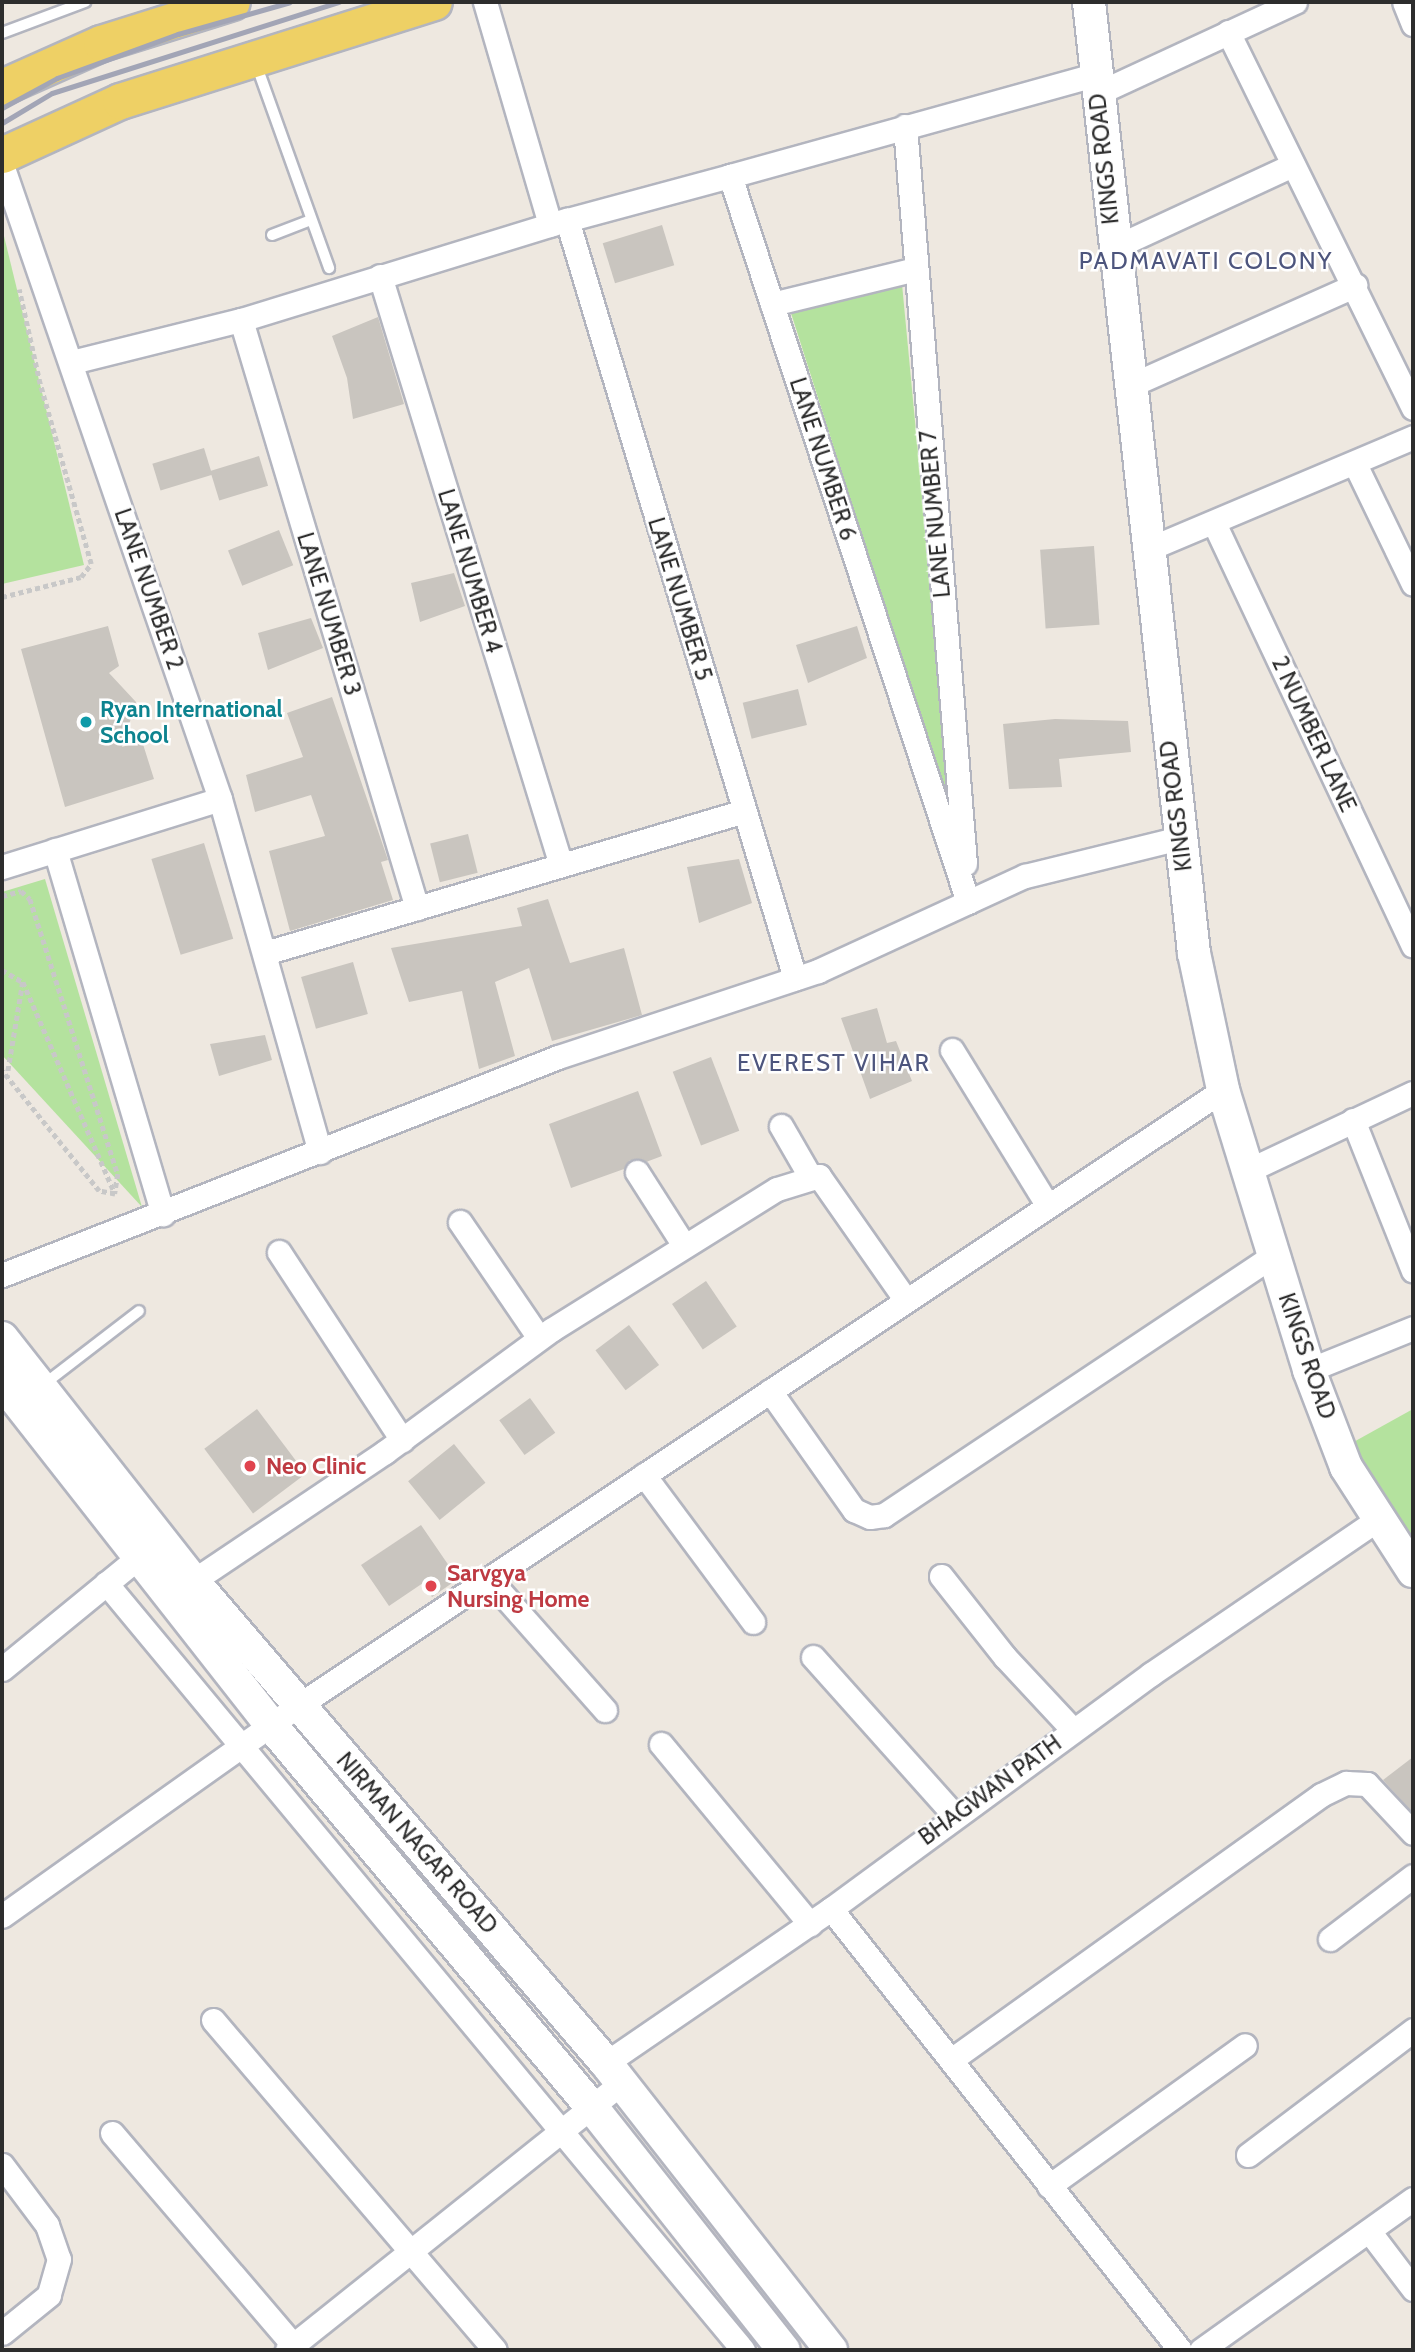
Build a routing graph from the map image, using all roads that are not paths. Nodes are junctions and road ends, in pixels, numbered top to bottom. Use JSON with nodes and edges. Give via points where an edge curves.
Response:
{"nodes":[{"id":1,"x":85,"y":2,"type":"edge"},
{"id":2,"x":232,"y":2,"type":"edge"},
{"id":3,"x":434,"y":2,"type":"edge"},
{"id":4,"x":485,"y":2,"type":"edge"},
{"id":5,"x":1089,"y":2,"type":"edge"},
{"id":6,"x":1295,"y":2,"type":"edge"},
{"id":7,"x":1404,"y":2,"type":"edge"},
{"id":8,"x":1413,"y":24,"type":"edge"},
{"id":9,"x":1228,"y":32,"type":"junction"},
{"id":10,"x":2,"y":33,"type":"edge"},
{"id":11,"x":254,"y":59,"type":"junction"},
{"id":12,"x":1096,"y":84,"type":"junction"},
{"id":13,"x":2,"y":87,"type":"edge"},
{"id":14,"x":905,"y":126,"type":"junction"},
{"id":15,"x":2,"y":155,"type":"edge"},
{"id":16,"x":2,"y":165,"type":"edge"},
{"id":17,"x":1293,"y":165,"type":"junction"},
{"id":18,"x":730,"y":176,"type":"junction"},
{"id":19,"x":311,"y":220,"type":"junction"},
{"id":20,"x":558,"y":222,"type":"junction"},
{"id":21,"x":272,"y":235,"type":"dead end"},
{"id":22,"x":1113,"y":248,"type":"junction"},
{"id":23,"x":328,"y":268,"type":"dead end"},
{"id":24,"x":916,"y":268,"type":"junction"},
{"id":25,"x":380,"y":276,"type":"junction"},
{"id":26,"x":1356,"y":285,"type":"junction"},
{"id":27,"x":772,"y":304,"type":"junction"},
{"id":28,"x":241,"y":320,"type":"junction"},
{"id":29,"x":72,"y":362,"type":"junction"},
{"id":30,"x":1129,"y":386,"type":"junction"},
{"id":31,"x":1413,"y":408,"type":"edge"},
{"id":32,"x":1413,"y":437,"type":"edge"},
{"id":33,"x":1355,"y":464,"type":"junction"},
{"id":34,"x":1214,"y":523,"type":"junction"},
{"id":35,"x":1146,"y":550,"type":"junction"},
{"id":36,"x":1413,"y":584,"type":"edge"},
{"id":37,"x":220,"y":799,"type":"junction"},
{"id":38,"x":743,"y":811,"type":"junction"},
{"id":39,"x":1180,"y":838,"type":"junction"},
{"id":40,"x":55,"y":850,"type":"junction"},
{"id":41,"x":561,"y":865,"type":"junction"},
{"id":42,"x":2,"y":867,"type":"edge"},
{"id":43,"x":968,"y":902,"type":"junction"},
{"id":44,"x":417,"y":908,"type":"junction"},
{"id":45,"x":1413,"y":945,"type":"edge"},
{"id":46,"x":265,"y":953,"type":"junction"},
{"id":47,"x":795,"y":978,"type":"junction"},
{"id":48,"x":952,"y":1050,"type":"dead end"},
{"id":49,"x":1223,"y":1090,"type":"junction"},
{"id":50,"x":1413,"y":1093,"type":"edge"},
{"id":51,"x":1353,"y":1120,"type":"junction"},
{"id":52,"x":781,"y":1126,"type":"dead end"},
{"id":53,"x":320,"y":1152,"type":"junction"},
{"id":54,"x":1249,"y":1170,"type":"junction"},
{"id":55,"x":637,"y":1171,"type":"dead end"},
{"id":56,"x":811,"y":1178,"type":"junction"},
{"id":57,"x":1048,"y":1206,"type":"junction"},
{"id":58,"x":163,"y":1213,"type":"junction"},
{"id":59,"x":460,"y":1222,"type":"dead end"},
{"id":60,"x":683,"y":1244,"type":"junction"},
{"id":61,"x":279,"y":1252,"type":"dead end"},
{"id":62,"x":1273,"y":1256,"type":"junction"},
{"id":63,"x":1413,"y":1270,"type":"edge"},
{"id":64,"x":2,"y":1275,"type":"edge"},
{"id":65,"x":905,"y":1299,"type":"junction"},
{"id":66,"x":139,"y":1311,"type":"dead end"},
{"id":67,"x":1413,"y":1328,"type":"edge"},
{"id":68,"x":2,"y":1338,"type":"edge"},
{"id":69,"x":540,"y":1338,"type":"junction"},
{"id":70,"x":1310,"y":1370,"type":"junction"},
{"id":71,"x":2,"y":1382,"type":"edge"},
{"id":72,"x":41,"y":1387,"type":"junction"},
{"id":73,"x":770,"y":1391,"type":"junction"},
{"id":74,"x":402,"y":1440,"type":"junction"},
{"id":75,"x":644,"y":1475,"type":"junction"},
{"id":76,"x":1377,"y":1520,"type":"junction"},
{"id":77,"x":150,"y":1548,"type":"junction"},
{"id":78,"x":1413,"y":1571,"type":"edge"},
{"id":79,"x":941,"y":1576,"type":"dead end"},
{"id":80,"x":489,"y":1579,"type":"junction"},
{"id":81,"x":193,"y":1581,"type":"junction"},
{"id":82,"x":106,"y":1583,"type":"junction"},
{"id":83,"x":752,"y":1622,"type":"dead end"},
{"id":84,"x":813,"y":1657,"type":"dead end"},
{"id":85,"x":2,"y":1669,"type":"edge"},
{"id":86,"x":299,"y":1705,"type":"junction"},
{"id":87,"x":605,"y":1710,"type":"dead end"},
{"id":88,"x":271,"y":1725,"type":"junction"},
{"id":89,"x":1073,"y":1730,"type":"junction"},
{"id":90,"x":661,"y":1744,"type":"dead end"},
{"id":91,"x":240,"y":1747,"type":"junction"},
{"id":92,"x":331,"y":1798,"type":"junction"},
{"id":93,"x":955,"y":1816,"type":"junction"},
{"id":94,"x":303,"y":1823,"type":"junction"},
{"id":95,"x":1413,"y":1833,"type":"edge"},
{"id":96,"x":373,"y":1848,"type":"junction"},
{"id":97,"x":344,"y":1872,"type":"junction"},
{"id":98,"x":1413,"y":1876,"type":"edge"},
{"id":99,"x":831,"y":1909,"type":"junction"},
{"id":100,"x":2,"y":1916,"type":"edge"},
{"id":101,"x":810,"y":1924,"type":"junction"},
{"id":102,"x":1330,"y":1939,"type":"dead end"},
{"id":103,"x":213,"y":2020,"type":"dead end"},
{"id":104,"x":1413,"y":2030,"type":"edge"},
{"id":105,"x":1245,"y":2045,"type":"dead end"},
{"id":106,"x":951,"y":2060,"type":"junction"},
{"id":107,"x":613,"y":2073,"type":"junction"},
{"id":108,"x":591,"y":2106,"type":"junction"},
{"id":109,"x":560,"y":2130,"type":"junction"},
{"id":110,"x":112,"y":2133,"type":"dead end"},
{"id":111,"x":1248,"y":2155,"type":"dead end"},
{"id":112,"x":2,"y":2165,"type":"edge"},
{"id":113,"x":1049,"y":2186,"type":"junction"},
{"id":114,"x":1413,"y":2199,"type":"edge"},
{"id":115,"x":1369,"y":2231,"type":"junction"},
{"id":116,"x":412,"y":2250,"type":"junction"},
{"id":117,"x":706,"y":2253,"type":"junction"},
{"id":118,"x":680,"y":2275,"type":"junction"},
{"id":119,"x":1413,"y":2289,"type":"edge"},
{"id":120,"x":2,"y":2333,"type":"edge"},
{"id":121,"x":760,"y":2345,"type":"edge"},
{"id":122,"x":290,"y":2348,"type":"edge"},
{"id":123,"x":495,"y":2350,"type":"edge"},
{"id":124,"x":831,"y":2350,"type":"edge"},
{"id":125,"x":1180,"y":2350,"type":"edge"},
{"id":126,"x":1201,"y":2350,"type":"edge"}],
"edges":[{"from":1,"to":10,"type":"lane"},
{"from":2,"to":13,"type":"main road","via":[[101,43]]},
{"from":3,"to":11,"type":"main road"},
{"from":4,"to":20,"type":"street","name":"LANE NUMBER 5"},
{"from":5,"to":12,"type":"street","name":"KINGS ROAD"},
{"from":6,"to":9,"type":"street"},
{"from":7,"to":8,"type":"street"},
{"from":9,"to":12,"type":"street"},
{"from":9,"to":17,"type":"street"},
{"from":11,"to":15,"type":"main road","via":[[120,101]]},
{"from":11,"to":19,"type":"lane"},
{"from":12,"to":14,"type":"street"},
{"from":12,"to":22,"type":"street","name":"KINGS ROAD"},
{"from":14,"to":18,"type":"street"},
{"from":14,"to":24,"type":"street","name":"LANE NUMBER 7"},
{"from":16,"to":29,"type":"street","name":"LANE NUMBER 2"},
{"from":17,"to":22,"type":"street"},
{"from":17,"to":26,"type":"street"},
{"from":18,"to":20,"type":"street"},
{"from":18,"to":27,"type":"street","name":"LANE NUMBER 6"},
{"from":19,"to":21,"type":"lane"},
{"from":19,"to":23,"type":"lane"},
{"from":20,"to":25,"type":"street"},
{"from":20,"to":38,"type":"street","name":"LANE NUMBER 5"},
{"from":22,"to":30,"type":"street","name":"KINGS ROAD"},
{"from":24,"to":27,"type":"street"},
{"from":24,"to":43,"type":"street","name":"LANE NUMBER 7"},
{"from":25,"to":28,"type":"street"},
{"from":25,"to":41,"type":"street","name":"LANE NUMBER 4"},
{"from":26,"to":30,"type":"street"},
{"from":26,"to":31,"type":"street"},
{"from":27,"to":43,"type":"street","name":"LANE NUMBER 6"},
{"from":28,"to":29,"type":"street"},
{"from":28,"to":44,"type":"street","name":"LANE NUMBER 3"},
{"from":29,"to":37,"type":"street","name":"LANE NUMBER 2"},
{"from":30,"to":35,"type":"street","name":"KINGS ROAD"},
{"from":32,"to":33,"type":"street"},
{"from":33,"to":34,"type":"street"},
{"from":33,"to":36,"type":"street"},
{"from":34,"to":35,"type":"street"},
{"from":34,"to":45,"type":"street","name":"2 NUMBER LANE"},
{"from":35,"to":39,"type":"street","name":"KINGS ROAD"},
{"from":37,"to":40,"type":"street"},
{"from":37,"to":46,"type":"street","name":"LANE NUMBER 2"},
{"from":38,"to":41,"type":"street"},
{"from":38,"to":47,"type":"street","name":"LANE NUMBER 5"},
{"from":39,"to":43,"type":"street","via":[[1025,876]]},
{"from":39,"to":49,"type":"street","name":"KINGS ROAD","via":[[1194,953]]},
{"from":40,"to":42,"type":"street"},
{"from":40,"to":58,"type":"street"},
{"from":41,"to":44,"type":"street"},
{"from":43,"to":47,"type":"street"},
{"from":44,"to":46,"type":"street"},
{"from":46,"to":53,"type":"street","name":"LANE NUMBER 2"},
{"from":47,"to":53,"type":"street","via":[[558,1057]]},
{"from":48,"to":57,"type":"street"},
{"from":49,"to":54,"type":"street","name":"KINGS ROAD"},
{"from":49,"to":57,"type":"street"},
{"from":50,"to":51,"type":"street"},
{"from":51,"to":54,"type":"street"},
{"from":51,"to":63,"type":"street"},
{"from":52,"to":56,"type":"street"},
{"from":53,"to":58,"type":"street"},
{"from":54,"to":62,"type":"street","name":"KINGS ROAD"},
{"from":55,"to":60,"type":"street"},
{"from":56,"to":60,"type":"street","via":[[777,1189]]},
{"from":56,"to":65,"type":"street","via":[[820,1176]]},
{"from":57,"to":65,"type":"street"},
{"from":58,"to":64,"type":"street"},
{"from":59,"to":69,"type":"street"},
{"from":60,"to":69,"type":"street"},
{"from":61,"to":74,"type":"street"},
{"from":62,"to":70,"type":"street","name":"KINGS ROAD"},
{"from":62,"to":73,"type":"street","via":[[884,1515],[870,1517],[854,1510]]},
{"from":65,"to":73,"type":"street"},
{"from":66,"to":72,"type":"lane"},
{"from":67,"to":70,"type":"street"},
{"from":68,"to":72,"type":"street","name":"NIRMAN NAGAR ROAD"},
{"from":69,"to":74,"type":"street"},
{"from":70,"to":76,"type":"street","name":"KINGS ROAD","via":[[1346,1467]]},
{"from":71,"to":77,"type":"street","name":"NIRMAN NAGAR ROAD"},
{"from":72,"to":77,"type":"street","name":"NIRMAN NAGAR ROAD"},
{"from":73,"to":75,"type":"street"},
{"from":74,"to":81,"type":"street"},
{"from":75,"to":80,"type":"street"},
{"from":75,"to":83,"type":"street"},
{"from":76,"to":78,"type":"street","name":"KINGS ROAD"},
{"from":76,"to":89,"type":"street","name":"BHAGWAN PATH"},
{"from":77,"to":81,"type":"street","name":"NIRMAN NAGAR ROAD"},
{"from":77,"to":82,"type":"street"},
{"from":77,"to":88,"type":"street","name":"NIRMAN NAGAR ROAD"},
{"from":79,"to":89,"type":"street","via":[[1005,1657]]},
{"from":80,"to":86,"type":"street"},
{"from":80,"to":87,"type":"street"},
{"from":81,"to":86,"type":"street","name":"NIRMAN NAGAR ROAD"},
{"from":82,"to":85,"type":"street"},
{"from":82,"to":91,"type":"street"},
{"from":84,"to":93,"type":"street"},
{"from":86,"to":88,"type":"street"},
{"from":86,"to":107,"type":"street","name":"NIRMAN NAGAR ROAD"},
{"from":88,"to":91,"type":"street"},
{"from":88,"to":92,"type":"street","name":"NIRMAN NAGAR ROAD"},
{"from":89,"to":93,"type":"street","name":"BHAGWAN PATH"},
{"from":90,"to":101,"type":"street"},
{"from":91,"to":94,"type":"street"},
{"from":91,"to":100,"type":"street"},
{"from":92,"to":94,"type":"street"},
{"from":92,"to":96,"type":"street","name":"NIRMAN NAGAR ROAD"},
{"from":93,"to":99,"type":"street","name":"BHAGWAN PATH"},
{"from":94,"to":97,"type":"street"},
{"from":95,"to":106,"type":"street","via":[[1367,1784],[1346,1783],[1321,1794]]},
{"from":96,"to":97,"type":"street"},
{"from":96,"to":108,"type":"street","name":"NIRMAN NAGAR ROAD"},
{"from":97,"to":109,"type":"street"},
{"from":98,"to":102,"type":"street"},
{"from":99,"to":101,"type":"street","name":"BHAGWAN PATH"},
{"from":99,"to":106,"type":"street"},
{"from":101,"to":107,"type":"street","name":"BHAGWAN PATH"},
{"from":103,"to":116,"type":"street"},
{"from":104,"to":111,"type":"street"},
{"from":105,"to":113,"type":"street"},
{"from":106,"to":113,"type":"street"},
{"from":107,"to":108,"type":"street","name":"BHAGWAN PATH"},
{"from":107,"to":124,"type":"street","name":"NIRMAN NAGAR ROAD"},
{"from":108,"to":109,"type":"street","name":"BHAGWAN PATH"},
{"from":108,"to":117,"type":"street","name":"NIRMAN NAGAR ROAD"},
{"from":109,"to":116,"type":"street","name":"BHAGWAN PATH"},
{"from":109,"to":118,"type":"street"},
{"from":110,"to":122,"type":"street"},
{"from":112,"to":120,"type":"street","via":[[47,2225],[59,2259],[49,2295]]},
{"from":113,"to":125,"type":"street"},
{"from":114,"to":115,"type":"street"},
{"from":115,"to":119,"type":"street"},
{"from":115,"to":126,"type":"street"},
{"from":116,"to":122,"type":"street","name":"BHAGWAN PATH"},
{"from":116,"to":123,"type":"street"},
{"from":117,"to":118,"type":"street"},
{"from":117,"to":121,"type":"street","name":"NIRMAN NAGAR ROAD"},
{"from":118,"to":121,"type":"street"}]}
